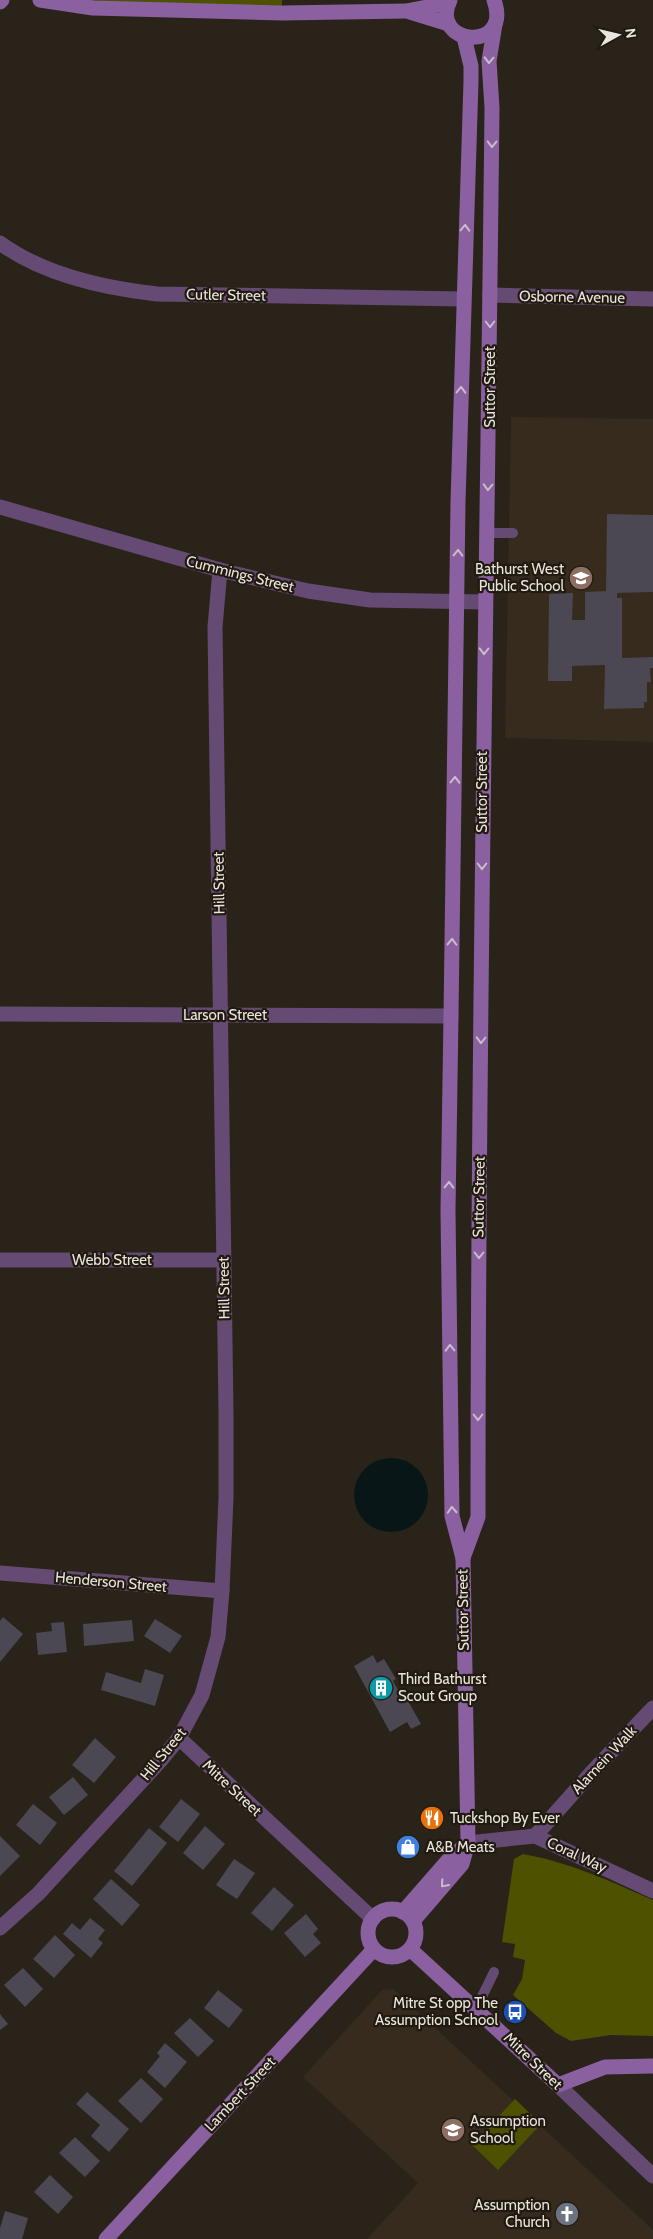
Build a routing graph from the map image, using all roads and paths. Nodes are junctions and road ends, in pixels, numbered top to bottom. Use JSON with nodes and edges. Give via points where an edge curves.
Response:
{"nodes":[{"id":1,"x":40,"y":0,"type":"edge"},
{"id":2,"x":450,"y":1,"type":"edge"},
{"id":3,"x":496,"y":2,"type":"edge"},
{"id":4,"x":406,"y":11,"type":"junction"},
{"id":5,"x":449,"y":24,"type":"junction"},
{"id":6,"x":494,"y":24,"type":"junction"},
{"id":7,"x":464,"y":37,"type":"junction"},
{"id":8,"x":0,"y":243,"type":"edge"},
{"id":9,"x":490,"y":295,"type":"junction"},
{"id":10,"x":463,"y":298,"type":"junction"},
{"id":11,"x":653,"y":299,"type":"edge"},
{"id":12,"x":0,"y":507,"type":"edge"},
{"id":13,"x":487,"y":533,"type":"junction"},
{"id":14,"x":513,"y":533,"type":"dead end"},
{"id":15,"x":220,"y":570,"type":"junction"},
{"id":16,"x":457,"y":602,"type":"junction"},
{"id":17,"x":485,"y":602,"type":"junction"},
{"id":18,"x":0,"y":1014,"type":"edge"},
{"id":19,"x":221,"y":1015,"type":"junction"},
{"id":20,"x":451,"y":1016,"type":"junction"},
{"id":21,"x":0,"y":1260,"type":"edge"},
{"id":22,"x":223,"y":1260,"type":"junction"},
{"id":23,"x":463,"y":1558,"type":"junction"},
{"id":24,"x":0,"y":1573,"type":"edge"},
{"id":25,"x":222,"y":1591,"type":"junction"},
{"id":26,"x":653,"y":1708,"type":"edge"},
{"id":27,"x":179,"y":1738,"type":"junction"},
{"id":28,"x":535,"y":1836,"type":"junction"},
{"id":29,"x":468,"y":1843,"type":"junction"},
{"id":30,"x":653,"y":1891,"type":"edge"},
{"id":31,"x":408,"y":1916,"type":"junction"},
{"id":32,"x":372,"y":1919,"type":"junction"},
{"id":33,"x":0,"y":1928,"type":"edge"},
{"id":34,"x":410,"y":1948,"type":"junction"},
{"id":35,"x":374,"y":1949,"type":"junction"},
{"id":36,"x":494,"y":1972,"type":"dead end"},
{"id":37,"x":476,"y":2008,"type":"junction"},
{"id":38,"x":653,"y":2066,"type":"edge"},
{"id":39,"x":558,"y":2085,"type":"junction"},
{"id":40,"x":653,"y":2176,"type":"edge"},
{"id":41,"x":106,"y":2239,"type":"edge"}],
"edges":[{"from":1,"to":4,"type":"main road","via":[[128,10]]},
{"from":2,"to":4,"type":"main road"},
{"from":2,"to":5,"type":"main road"},
{"from":3,"to":6,"type":"main road","name":"Suttor Street","via":[[497,19]]},
{"from":4,"to":5,"type":"main road"},
{"from":5,"to":7,"type":"main road"},
{"from":6,"to":7,"type":"main road","via":[[482,37]]},
{"from":6,"to":9,"type":"main road","name":"Suttor Street","one_way":true,"via":[[489,61],[492,108]]},
{"from":10,"to":7,"type":"main road","name":"Suttor Street","one_way":true,"via":[[471,81]]},
{"from":8,"to":10,"type":"street","name":"Cutler Street","via":[[14,253],[57,272],[128,291]]},
{"from":9,"to":11,"type":"street","name":"Osborne Avenue"},
{"from":9,"to":13,"type":"main road","name":"Suttor Street","one_way":true},
{"from":16,"to":10,"type":"main road","name":"Suttor Street","one_way":true},
{"from":12,"to":15,"type":"street","name":"Cummings Street"},
{"from":13,"to":14,"type":"lane"},
{"from":13,"to":17,"type":"main road","name":"Suttor Street"},
{"from":15,"to":16,"type":"street","name":"Cummings Street","via":[[308,591],[354,598]]},
{"from":15,"to":19,"type":"street","name":"Hill Street","via":[[215,627]]},
{"from":16,"to":17,"type":"street","name":"Cummings Street"},
{"from":20,"to":16,"type":"main road","name":"Suttor Street","one_way":true},
{"from":17,"to":23,"type":"main road","name":"Suttor Street","one_way":true,"via":[[478,1517]]},
{"from":18,"to":19,"type":"street","name":"Larson Street"},
{"from":19,"to":20,"type":"street","name":"Larson Street"},
{"from":19,"to":22,"type":"street","name":"Hill Street"},
{"from":23,"to":20,"type":"main road","name":"Suttor Street","one_way":true,"via":[[452,1516],[448,1211]]},
{"from":21,"to":22,"type":"street","name":"Webb Street"},
{"from":22,"to":25,"type":"street","name":"Hill Street","via":[[226,1498]]},
{"from":23,"to":29,"type":"main road","name":"Suttor Street"},
{"from":24,"to":25,"type":"street","name":"Henderson Street"},
{"from":25,"to":27,"type":"street","name":"Hill Street","via":[[218,1636],[202,1695]]},
{"from":26,"to":28,"type":"street","name":"Alamein Walk"},
{"from":27,"to":32,"type":"street","name":"Mitre Street"},
{"from":27,"to":33,"type":"street","name":"Hill Street","via":[[38,1894]]},
{"from":28,"to":29,"type":"street","name":"Coral Way"},
{"from":28,"to":30,"type":"street","name":"Coral Way"},
{"from":29,"to":31,"type":"main road","name":"Suttor Street","via":[[462,1864]]},
{"from":31,"to":32,"type":"main road","via":[[390,1909],[383,1910]]},
{"from":31,"to":34,"type":"main road","via":[[416,1935]]},
{"from":32,"to":35,"type":"main road","via":[[368,1934]]},
{"from":34,"to":35,"type":"main road","via":[[404,1954],[388,1956]]},
{"from":34,"to":37,"type":"main road","name":"Mitre Street"},
{"from":35,"to":41,"type":"main road","name":"Lambert Street"},
{"from":36,"to":37,"type":"lane"},
{"from":37,"to":39,"type":"main road","name":"Mitre Street"},
{"from":38,"to":39,"type":"main road","via":[[605,2067]]},
{"from":39,"to":40,"type":"street","name":"Mitre Street"}]}
